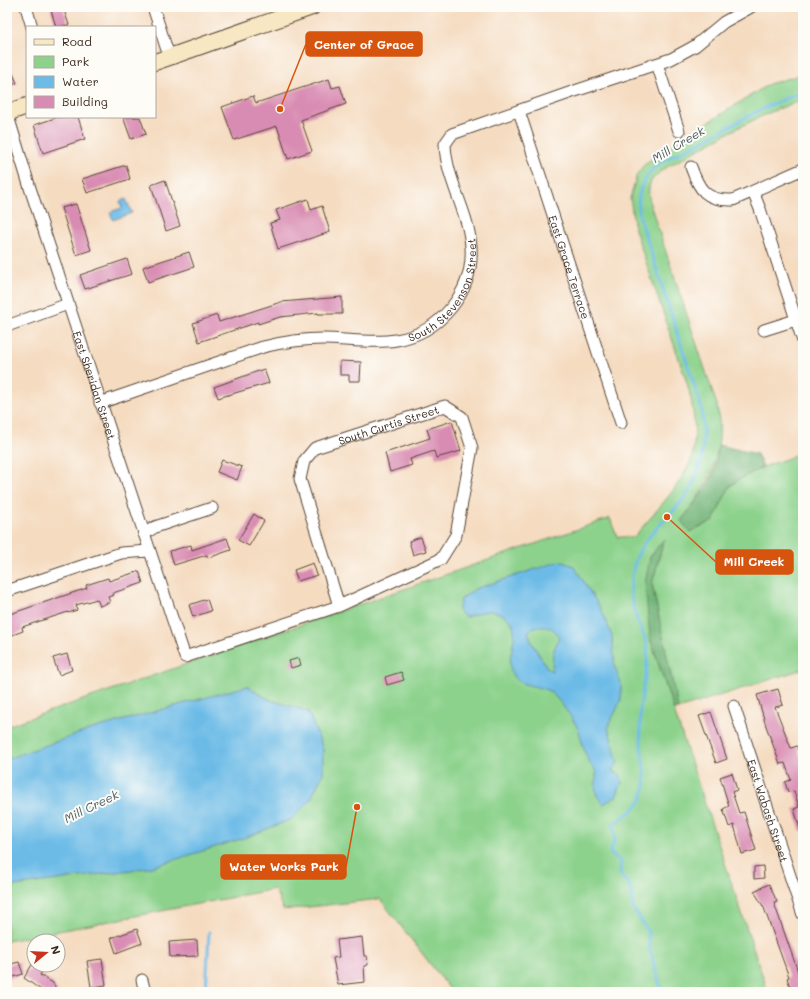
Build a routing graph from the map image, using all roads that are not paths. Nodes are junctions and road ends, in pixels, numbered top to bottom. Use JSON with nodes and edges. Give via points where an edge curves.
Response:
{"nodes":[{"id":1,"x":26,"y":7,"type":"edge"},
{"id":2,"x":153,"y":7,"type":"edge"},
{"id":3,"x":312,"y":7,"type":"edge"},
{"id":4,"x":752,"y":7,"type":"edge"},
{"id":5,"x":32,"y":26,"type":"edge"},
{"id":6,"x":162,"y":59,"type":"edge"},
{"id":7,"x":657,"y":64,"type":"junction"},
{"id":8,"x":26,"y":106,"type":"edge"},
{"id":9,"x":519,"y":111,"type":"junction"},
{"id":10,"x":7,"y":113,"type":"edge"},
{"id":11,"x":679,"y":131,"type":"dead end"},
{"id":12,"x":691,"y":167,"type":"dead end"},
{"id":13,"x":803,"y":169,"type":"edge"},
{"id":14,"x":753,"y":192,"type":"junction"},
{"id":15,"x":68,"y":304,"type":"junction"},
{"id":16,"x":800,"y":319,"type":"edge"},
{"id":17,"x":7,"y":326,"type":"edge"},
{"id":18,"x":764,"y":330,"type":"dead end"},
{"id":19,"x":803,"y":341,"type":"edge"},
{"id":20,"x":100,"y":402,"type":"junction"},
{"id":21,"x":621,"y":423,"type":"dead end"},
{"id":22,"x":212,"y":508,"type":"dead end"},
{"id":23,"x":144,"y":534,"type":"junction"},
{"id":24,"x":149,"y":551,"type":"junction"},
{"id":25,"x":7,"y":592,"type":"edge"},
{"id":26,"x":339,"y":606,"type":"junction"},
{"id":27,"x":185,"y":657,"type":"joint"},
{"id":28,"x":734,"y":706,"type":"dead end"},
{"id":29,"x":803,"y":915,"type":"edge"},
{"id":30,"x":142,"y":980,"type":"dead end"},
{"id":31,"x":145,"y":992,"type":"edge"}],
"edges":[{"from":1,"to":5,"type":"street"},
{"from":2,"to":6,"type":"street"},
{"from":3,"to":6,"type":"street"},
{"from":4,"to":7,"type":"street","name":"South Stevenson Street","via":[[724,22],[680,55]]},
{"from":7,"to":9,"type":"street","name":"South Stevenson Street"},
{"from":7,"to":11,"type":"street"},
{"from":8,"to":10,"type":"street"},
{"from":9,"to":20,"type":"street","name":"South Stevenson Street","via":[[452,134],[445,144],[445,158],[469,230],[470,264],[465,285],[451,309],[426,330],[396,340],[288,341],[263,347]]},
{"from":9,"to":21,"type":"street","name":"East Grace Terrace"},
{"from":10,"to":15,"type":"street","name":"East Sheridan Street"},
{"from":12,"to":14,"type":"street","via":[[696,183],[711,198],[733,200]]},
{"from":13,"to":14,"type":"street"},
{"from":14,"to":16,"type":"street"},
{"from":15,"to":17,"type":"street"},
{"from":15,"to":20,"type":"street","name":"East Sheridan Street"},
{"from":16,"to":18,"type":"street"},
{"from":16,"to":19,"type":"street"},
{"from":20,"to":23,"type":"street","name":"East Sheridan Street"},
{"from":22,"to":23,"type":"street","via":[[155,527]]},
{"from":23,"to":24,"type":"street","name":"East Sheridan Street"},
{"from":24,"to":25,"type":"street","via":[[121,553]]},
{"from":24,"to":27,"type":"street","name":"East Sheridan Street"},
{"from":26,"to":26,"type":"street","name":"South Curtis Street","via":[[300,479],[304,461],[315,448],[445,406],[462,417],[472,448],[456,535],[441,559]]},
{"from":26,"to":27,"type":"street","name":"South Curtis Street"},
{"from":28,"to":29,"type":"street","name":"East Wabash Street"},
{"from":30,"to":31,"type":"street"}]}
